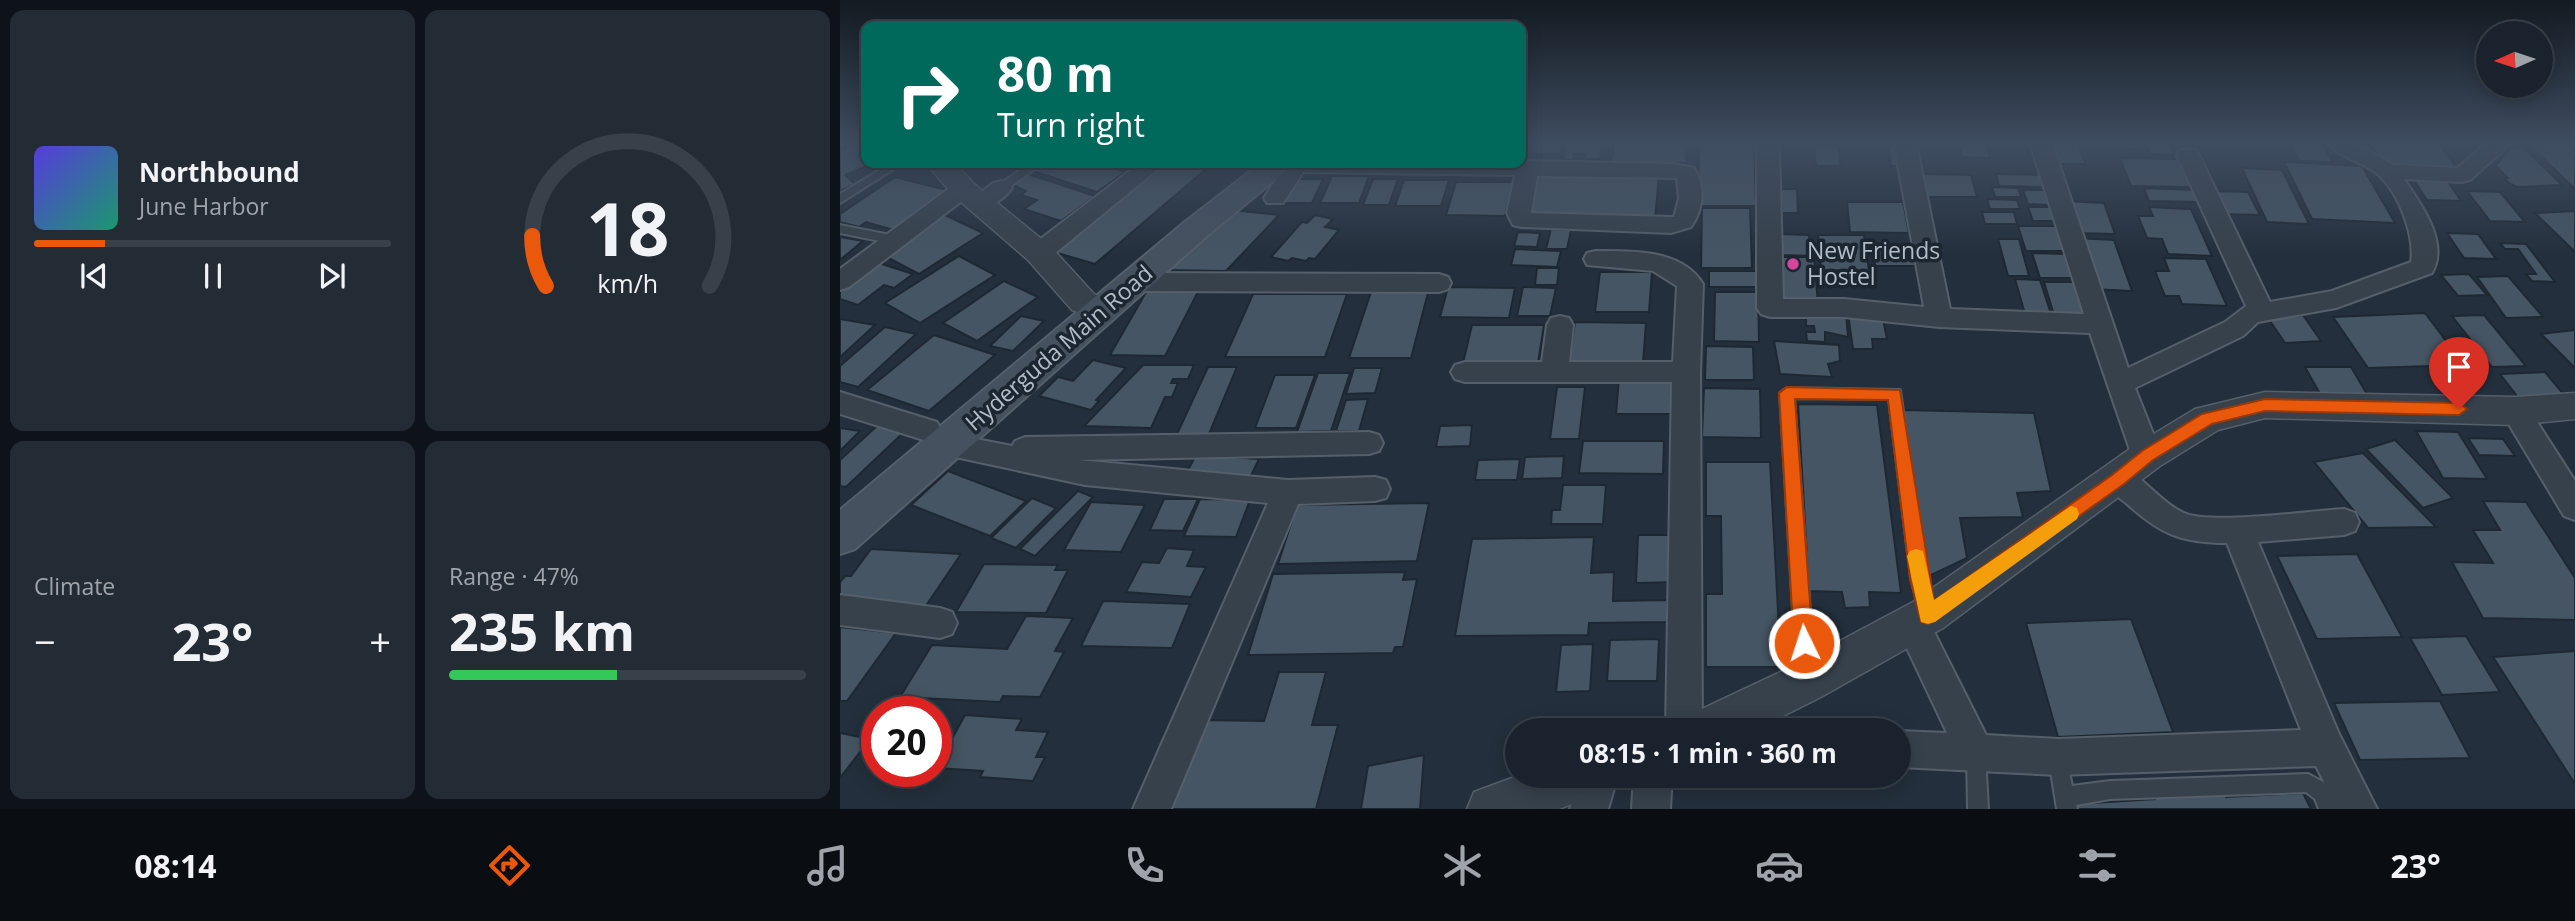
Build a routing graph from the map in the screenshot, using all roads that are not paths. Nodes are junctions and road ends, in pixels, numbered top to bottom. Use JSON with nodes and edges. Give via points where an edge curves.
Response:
{"nodes":[{"id":1,"x":869,"y":181,"type":"edge"},
{"id":2,"x":964,"y":181,"type":"edge"},
{"id":3,"x":1004,"y":181,"type":"edge"},
{"id":4,"x":1131,"y":181,"type":"edge"},
{"id":5,"x":1262,"y":181,"type":"edge"},
{"id":6,"x":1262,"y":181,"type":"edge"},
{"id":7,"x":1525,"y":181,"type":"edge"},
{"id":8,"x":1689,"y":181,"type":"edge"},
{"id":9,"x":1768,"y":181,"type":"edge"},
{"id":10,"x":1912,"y":181,"type":"edge"},
{"id":11,"x":2054,"y":181,"type":"edge"},
{"id":12,"x":2200,"y":181,"type":"edge"},
{"id":13,"x":2394,"y":181,"type":"edge"},
{"id":14,"x":981,"y":193,"type":"junction"},
{"id":15,"x":840,"y":199,"type":"edge"},
{"id":16,"x":840,"y":229,"type":"edge"},
{"id":17,"x":895,"y":240,"type":"junction"},
{"id":18,"x":1039,"y":253,"type":"junction"},
{"id":19,"x":1596,"y":258,"type":"dead end"},
{"id":20,"x":840,"y":281,"type":"edge"},
{"id":21,"x":1136,"y":282,"type":"junction"},
{"id":22,"x":1438,"y":283,"type":"dead end"},
{"id":23,"x":1093,"y":307,"type":"junction"},
{"id":24,"x":2262,"y":312,"type":"junction"},
{"id":25,"x":1938,"y":318,"type":"junction"},
{"id":26,"x":2101,"y":324,"type":"junction"},
{"id":27,"x":1560,"y":325,"type":"dead end"},
{"id":28,"x":1465,"y":372,"type":"dead end"},
{"id":29,"x":1553,"y":372,"type":"junction"},
{"id":30,"x":1686,"y":372,"type":"junction"},
{"id":31,"x":2120,"y":384,"type":"junction"},
{"id":32,"x":840,"y":403,"type":"edge"},
{"id":33,"x":2575,"y":405,"type":"edge"},
{"id":34,"x":2515,"y":411,"type":"junction"},
{"id":35,"x":948,"y":441,"type":"junction"},
{"id":36,"x":1369,"y":443,"type":"dead end"},
{"id":37,"x":2147,"y":456,"type":"junction"},
{"id":38,"x":2118,"y":480,"type":"junction"},
{"id":39,"x":1375,"y":489,"type":"dead end"},
{"id":40,"x":1288,"y":492,"type":"junction"},
{"id":41,"x":840,"y":503,"type":"edge"},
{"id":42,"x":2575,"y":508,"type":"edge"},
{"id":43,"x":2344,"y":522,"type":"dead end"},
{"id":44,"x":2237,"y":529,"type":"junction"},
{"id":45,"x":840,"y":536,"type":"edge"},
{"id":46,"x":840,"y":610,"type":"edge"},
{"id":47,"x":1920,"y":619,"type":"junction"},
{"id":48,"x":940,"y":623,"type":"dead end"},
{"id":49,"x":1806,"y":682,"type":"junction"},
{"id":50,"x":1685,"y":718,"type":"edge"},
{"id":51,"x":1732,"y":718,"type":"edge"},
{"id":52,"x":2326,"y":747,"type":"junction"},
{"id":53,"x":1911,"y":748,"type":"edge"},
{"id":54,"x":1975,"y":751,"type":"junction"},
{"id":55,"x":2106,"y":755,"type":"junction"},
{"id":56,"x":2057,"y":757,"type":"junction"},
{"id":57,"x":1551,"y":788,"type":"edge"},
{"id":58,"x":1595,"y":788,"type":"edge"},
{"id":59,"x":1652,"y":788,"type":"edge"},
{"id":60,"x":2117,"y":790,"type":"junction"},
{"id":61,"x":2066,"y":804,"type":"edge"},
{"id":62,"x":1152,"y":809,"type":"edge"},
{"id":63,"x":1490,"y":809,"type":"edge"},
{"id":64,"x":1589,"y":809,"type":"edge"},
{"id":65,"x":1651,"y":809,"type":"edge"},
{"id":66,"x":1978,"y":809,"type":"edge"},
{"id":67,"x":2329,"y":809,"type":"edge"},
{"id":68,"x":2358,"y":809,"type":"edge"}],
"edges":[{"from":1,"to":15,"type":"lane"},
{"from":2,"to":14,"type":"street"},
{"from":3,"to":14,"type":"lane"},
{"from":4,"to":18,"type":"street"},
{"from":5,"to":21,"type":"main road","name":"Hyderguda Main Road","via":[[1197,228]]},
{"from":6,"to":23,"type":"main road","name":"Hyderguda Main Road"},
{"from":7,"to":8,"type":"street","via":[[1521,220],[1671,225],[1688,215]]},
{"from":9,"to":25,"type":"street","via":[[1770,308],[1844,308]]},
{"from":10,"to":25,"type":"street"},
{"from":11,"to":26,"type":"street"},
{"from":12,"to":24,"type":"street"},
{"from":13,"to":24,"type":"street","via":[[2419,223],[2427,249],[2423,267],[2336,299]]},
{"from":14,"to":17,"type":"street"},
{"from":14,"to":18,"type":"street"},
{"from":16,"to":17,"type":"lane"},
{"from":17,"to":20,"type":"street"},
{"from":18,"to":23,"type":"street"},
{"from":19,"to":30,"type":"street","via":[[1657,263],[1680,272],[1690,284]]},
{"from":21,"to":22,"type":"street"},
{"from":21,"to":23,"type":"main road","name":"Hyderguda Main Road"},
{"from":23,"to":35,"type":"main road","name":"Hyderguda Main Road"},
{"from":24,"to":31,"type":"street","via":[[2250,314],[2234,329]]},
{"from":25,"to":26,"type":"street"},
{"from":26,"to":31,"type":"street"},
{"from":27,"to":29,"type":"street"},
{"from":28,"to":29,"type":"street"},
{"from":29,"to":30,"type":"street"},
{"from":30,"to":50,"type":"street"},
{"from":31,"to":37,"type":"street"},
{"from":32,"to":35,"type":"street"},
{"from":33,"to":34,"type":"street"},
{"from":34,"to":37,"type":"street","via":[[2265,405],[2208,419]]},
{"from":34,"to":42,"type":"street"},
{"from":35,"to":36,"type":"street"},
{"from":35,"to":40,"type":"street","via":[[1085,473]]},
{"from":35,"to":41,"type":"main road","name":"Hyderguda Main Road"},
{"from":35,"to":45,"type":"main road","name":"Hyderguda Main Road"},
{"from":37,"to":38,"type":"street"},
{"from":38,"to":44,"type":"street","via":[[2176,524]]},
{"from":38,"to":47,"type":"street"},
{"from":39,"to":40,"type":"street"},
{"from":40,"to":62,"type":"street"},
{"from":43,"to":44,"type":"street"},
{"from":44,"to":52,"type":"street"},
{"from":46,"to":48,"type":"street"},
{"from":47,"to":49,"type":"street"},
{"from":47,"to":49,"type":"lane","via":[[1919,578],[1895,394],[1787,393]]},
{"from":47,"to":54,"type":"street"},
{"from":49,"to":51,"type":"street"},
{"from":52,"to":55,"type":"street"},
{"from":52,"to":68,"type":"street"},
{"from":53,"to":54,"type":"street"},
{"from":54,"to":56,"type":"street"},
{"from":54,"to":66,"type":"lane"},
{"from":55,"to":56,"type":"street"},
{"from":55,"to":60,"type":"lane"},
{"from":56,"to":61,"type":"lane"},
{"from":57,"to":63,"type":"street"},
{"from":58,"to":64,"type":"street"},
{"from":59,"to":65,"type":"street"},
{"from":60,"to":61,"type":"lane"},
{"from":60,"to":67,"type":"lane","via":[[2308,783],[2322,792]]}]}
